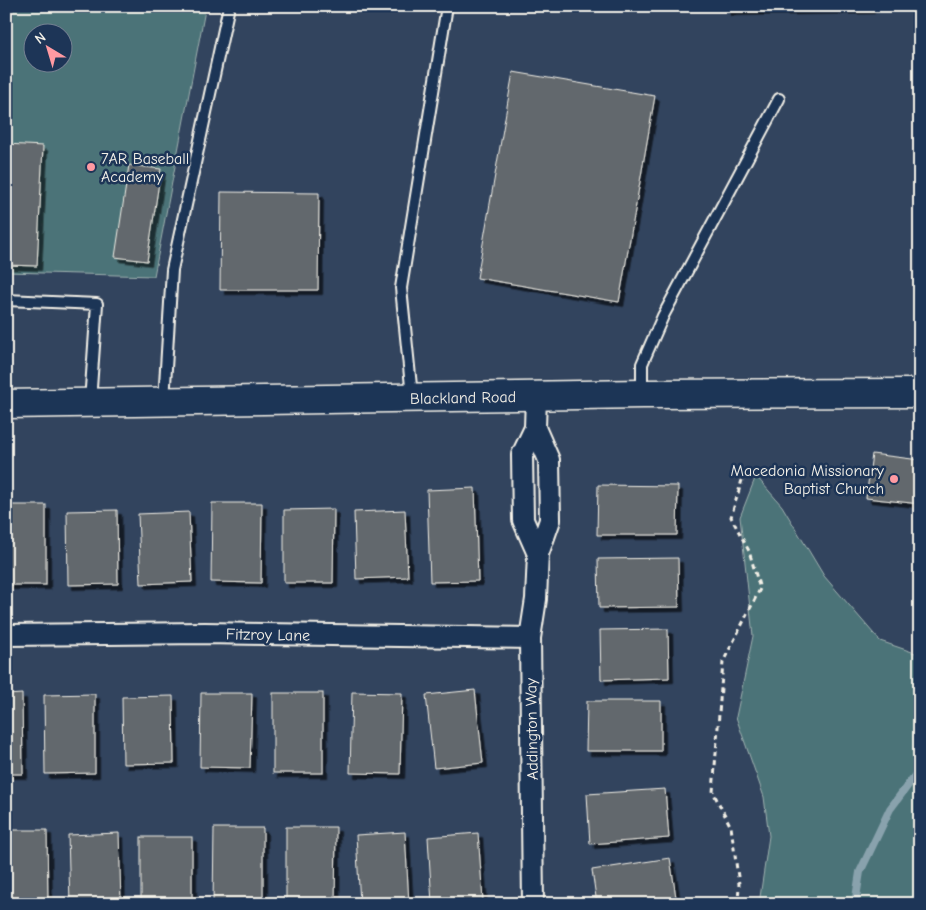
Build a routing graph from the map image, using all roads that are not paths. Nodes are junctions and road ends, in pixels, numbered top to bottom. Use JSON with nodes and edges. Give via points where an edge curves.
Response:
{"nodes":[{"id":1,"x":228,"y":6,"type":"edge"},
{"id":2,"x":447,"y":6,"type":"edge"},
{"id":3,"x":779,"y":99,"type":"dead end"},
{"id":4,"x":6,"y":300,"type":"edge"},
{"id":5,"x":920,"y":393,"type":"edge"},
{"id":6,"x":642,"y":394,"type":"junction"},
{"id":7,"x":536,"y":396,"type":"junction"},
{"id":8,"x":412,"y":398,"type":"junction"},
{"id":9,"x":164,"y":402,"type":"junction"},
{"id":10,"x":90,"y":403,"type":"junction"},
{"id":11,"x":6,"y":404,"type":"edge"},
{"id":12,"x":535,"y":428,"type":"junction"},
{"id":13,"x":538,"y":554,"type":"junction"},
{"id":14,"x":6,"y":635,"type":"edge"},
{"id":15,"x":530,"y":638,"type":"junction"},
{"id":16,"x":533,"y":904,"type":"edge"}],
"edges":[{"from":1,"to":9,"type":"lane","via":[[172,270]]},
{"from":2,"to":8,"type":"lane","via":[[400,288]]},
{"from":3,"to":6,"type":"lane","via":[[663,316],[642,364]]},
{"from":4,"to":10,"type":"lane","via":[[97,304]]},
{"from":5,"to":6,"type":"street","name":"Blackland Road"},
{"from":6,"to":7,"type":"street","name":"Blackland Road"},
{"from":7,"to":8,"type":"street","name":"Blackland Road"},
{"from":7,"to":12,"type":"street","name":"Addington Way"},
{"from":8,"to":9,"type":"street","name":"Blackland Road"},
{"from":9,"to":10,"type":"street","name":"Blackland Road"},
{"from":10,"to":11,"type":"street","name":"Blackland Road"},
{"from":12,"to":13,"type":"street","name":"Addington Way","via":[[549,460],[550,520]]},
{"from":12,"to":13,"type":"street","name":"Addington Way","via":[[522,455],[523,520]]},
{"from":13,"to":15,"type":"street","name":"Addington Way"},
{"from":14,"to":15,"type":"street","name":"Fitzroy Lane","via":[[205,633]]},
{"from":15,"to":16,"type":"street","name":"Addington Way"}]}
